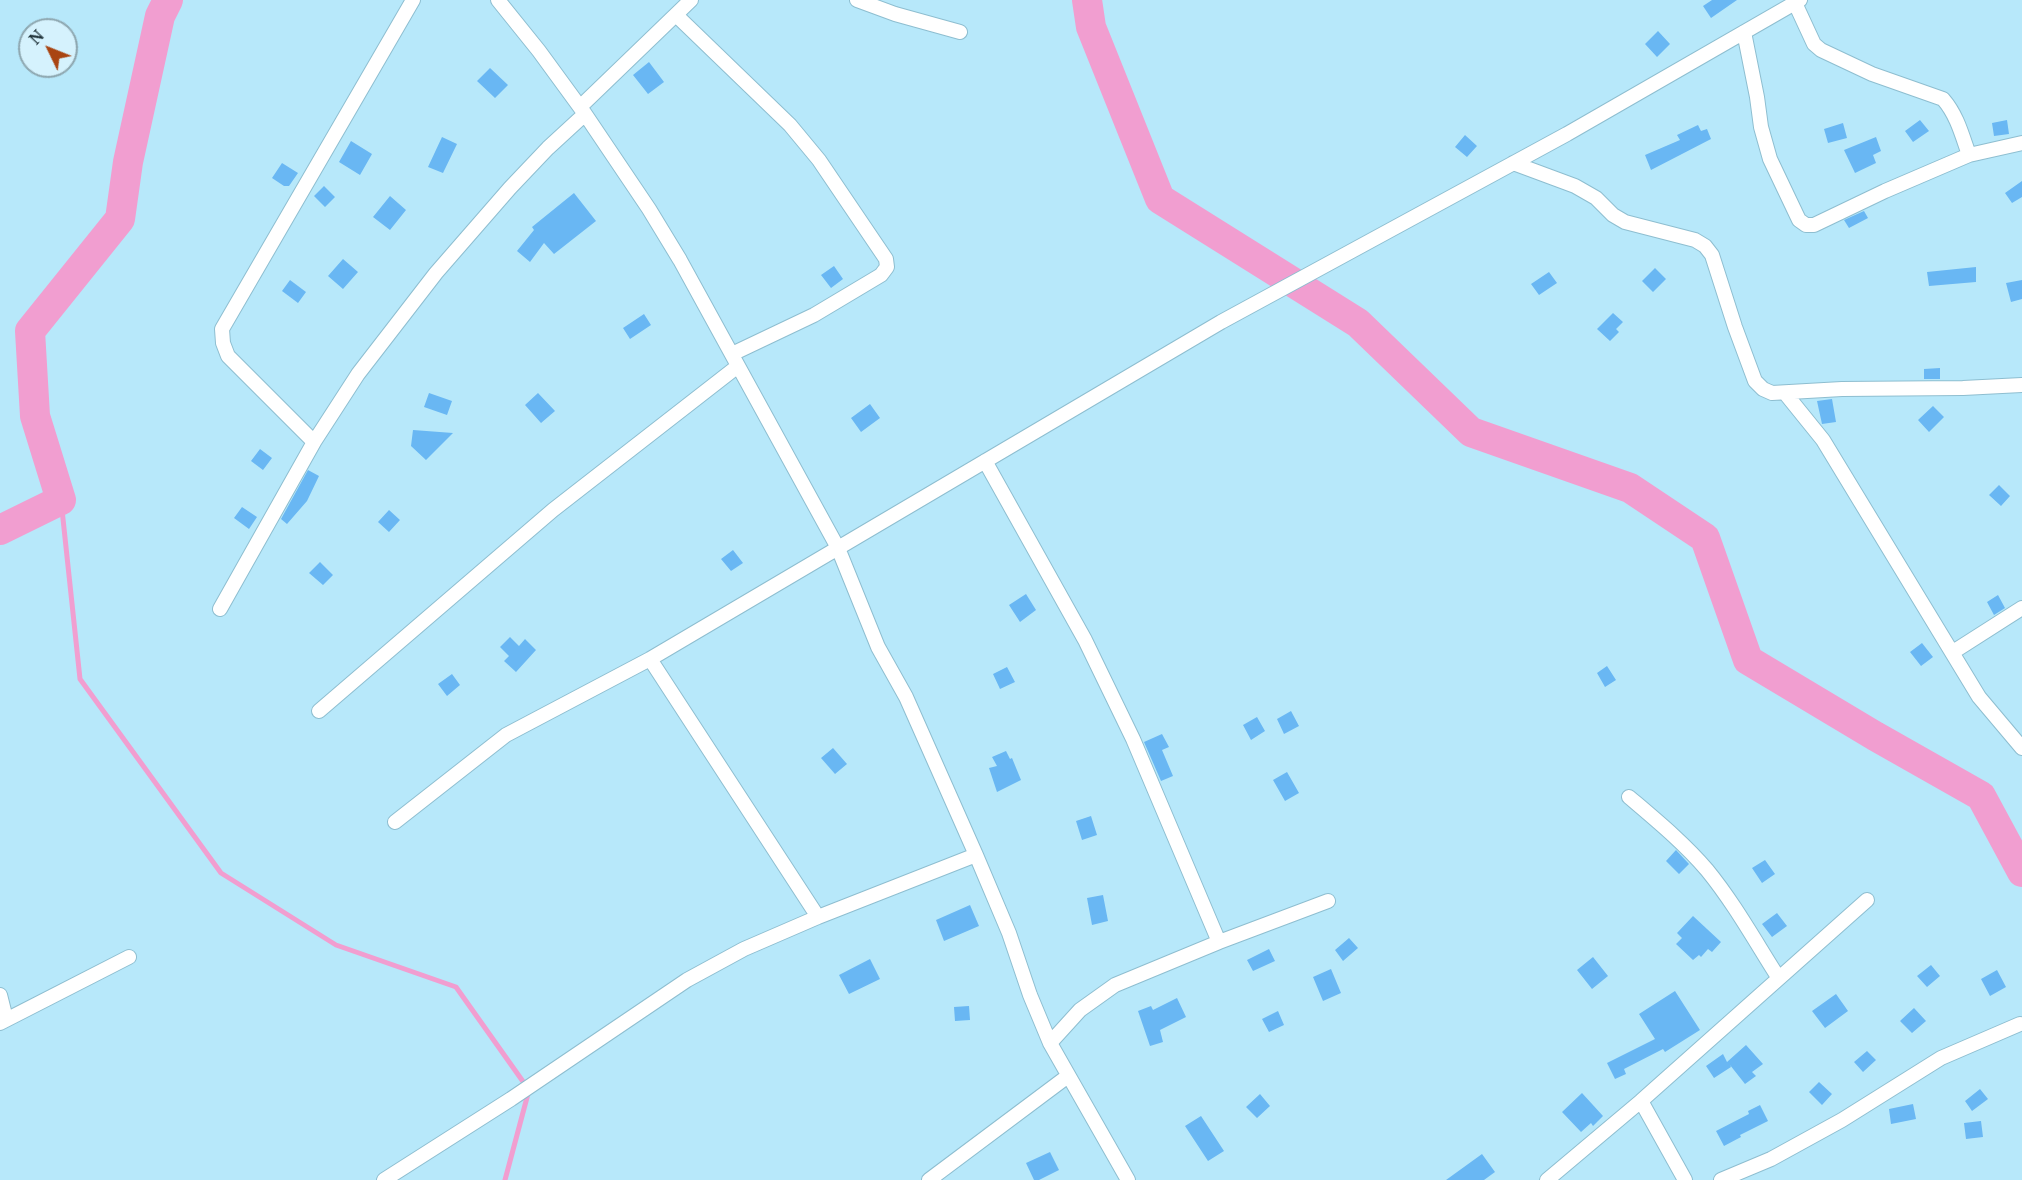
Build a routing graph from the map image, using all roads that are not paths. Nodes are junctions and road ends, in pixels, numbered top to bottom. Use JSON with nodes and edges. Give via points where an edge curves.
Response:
{"nodes":[{"id":1,"x":413,"y":0,"type":"edge"},
{"id":2,"x":498,"y":0,"type":"edge"},
{"id":3,"x":691,"y":0,"type":"edge"},
{"id":4,"x":857,"y":0,"type":"edge"},
{"id":5,"x":1788,"y":3,"type":"edge"},
{"id":6,"x":676,"y":15,"type":"junction"},
{"id":7,"x":960,"y":32,"type":"dead end"},
{"id":8,"x":1744,"y":32,"type":"junction"},
{"id":9,"x":583,"y":111,"type":"junction"},
{"id":10,"x":2022,"y":143,"type":"edge"},
{"id":11,"x":1969,"y":155,"type":"junction"},
{"id":12,"x":1513,"y":163,"type":"junction"},
{"id":13,"x":735,"y":360,"type":"junction"},
{"id":14,"x":2022,"y":385,"type":"edge"},
{"id":15,"x":1785,"y":393,"type":"junction"},
{"id":16,"x":315,"y":442,"type":"junction"},
{"id":17,"x":985,"y":461,"type":"junction"},
{"id":18,"x":838,"y":548,"type":"junction"},
{"id":19,"x":2022,"y":608,"type":"edge"},
{"id":20,"x":220,"y":609,"type":"dead end"},
{"id":21,"x":1953,"y":652,"type":"junction"},
{"id":22,"x":650,"y":659,"type":"junction"},
{"id":23,"x":319,"y":711,"type":"dead end"},
{"id":24,"x":2022,"y":748,"type":"edge"},
{"id":25,"x":1629,"y":797,"type":"dead end"},
{"id":26,"x":395,"y":822,"type":"dead end"},
{"id":27,"x":976,"y":855,"type":"junction"},
{"id":28,"x":1867,"y":900,"type":"dead end"},
{"id":29,"x":1328,"y":902,"type":"dead end"},
{"id":30,"x":818,"y":916,"type":"junction"},
{"id":31,"x":1219,"y":942,"type":"junction"},
{"id":32,"x":129,"y":957,"type":"dead end"},
{"id":33,"x":1778,"y":977,"type":"junction"},
{"id":34,"x":0,"y":995,"type":"edge"},
{"id":35,"x":3,"y":1021,"type":"edge"},
{"id":36,"x":2020,"y":1024,"type":"dead end"},
{"id":37,"x":1050,"y":1043,"type":"junction"},
{"id":38,"x":1068,"y":1076,"type":"junction"},
{"id":39,"x":1641,"y":1101,"type":"junction"},
{"id":40,"x":384,"y":1180,"type":"edge"},
{"id":41,"x":929,"y":1180,"type":"edge"},
{"id":42,"x":1128,"y":1180,"type":"edge"},
{"id":43,"x":1547,"y":1180,"type":"edge"},
{"id":44,"x":1685,"y":1180,"type":"edge"},
{"id":45,"x":1721,"y":1180,"type":"edge"}],
"edges":[{"from":1,"to":16,"type":"street","via":[[222,328],[228,356]]},
{"from":2,"to":9,"type":"street"},
{"from":3,"to":6,"type":"street"},
{"from":4,"to":7,"type":"street"},
{"from":5,"to":8,"type":"street"},
{"from":5,"to":11,"type":"street","via":[[1821,50],[1872,74],[1942,99],[1959,124]]},
{"from":6,"to":9,"type":"street"},
{"from":6,"to":13,"type":"street","via":[[790,125],[819,160],[886,259],[887,267],[881,274]]},
{"from":8,"to":11,"type":"street","via":[[1770,159],[1798,220],[1806,225],[1814,225]]},
{"from":8,"to":12,"type":"street"},
{"from":9,"to":13,"type":"street","via":[[655,220]]},
{"from":9,"to":16,"type":"street","via":[[436,273],[358,374]]},
{"from":10,"to":11,"type":"street"},
{"from":12,"to":15,"type":"street","via":[[1575,186],[1625,222],[1705,246],[1712,255],[1755,381],[1772,393]]},
{"from":12,"to":17,"type":"street","via":[[1221,322]]},
{"from":13,"to":18,"type":"street"},
{"from":13,"to":23,"type":"street"},
{"from":14,"to":15,"type":"street"},
{"from":15,"to":21,"type":"street","via":[[1823,440]]},
{"from":16,"to":20,"type":"street"},
{"from":17,"to":18,"type":"street"},
{"from":17,"to":31,"type":"street","via":[[1085,640],[1129,729]]},
{"from":18,"to":22,"type":"street"},
{"from":18,"to":27,"type":"street","via":[[878,647],[906,697]]},
{"from":19,"to":21,"type":"street"},
{"from":21,"to":24,"type":"street","via":[[1979,697]]},
{"from":22,"to":26,"type":"street","via":[[506,735]]},
{"from":22,"to":30,"type":"street"},
{"from":25,"to":33,"type":"street","via":[[1706,868]]},
{"from":27,"to":30,"type":"street"},
{"from":27,"to":37,"type":"street"},
{"from":28,"to":33,"type":"street"},
{"from":29,"to":31,"type":"street"},
{"from":30,"to":40,"type":"street","via":[[744,948],[687,980]]},
{"from":31,"to":37,"type":"street","via":[[1115,985],[1080,1010]]},
{"from":32,"to":35,"type":"street"},
{"from":33,"to":39,"type":"street"},
{"from":34,"to":35,"type":"street"},
{"from":36,"to":45,"type":"street","via":[[1941,1058],[1832,1126]]},
{"from":37,"to":38,"type":"street"},
{"from":38,"to":41,"type":"street"},
{"from":38,"to":42,"type":"street"},
{"from":39,"to":43,"type":"street"},
{"from":39,"to":44,"type":"street"}]}
